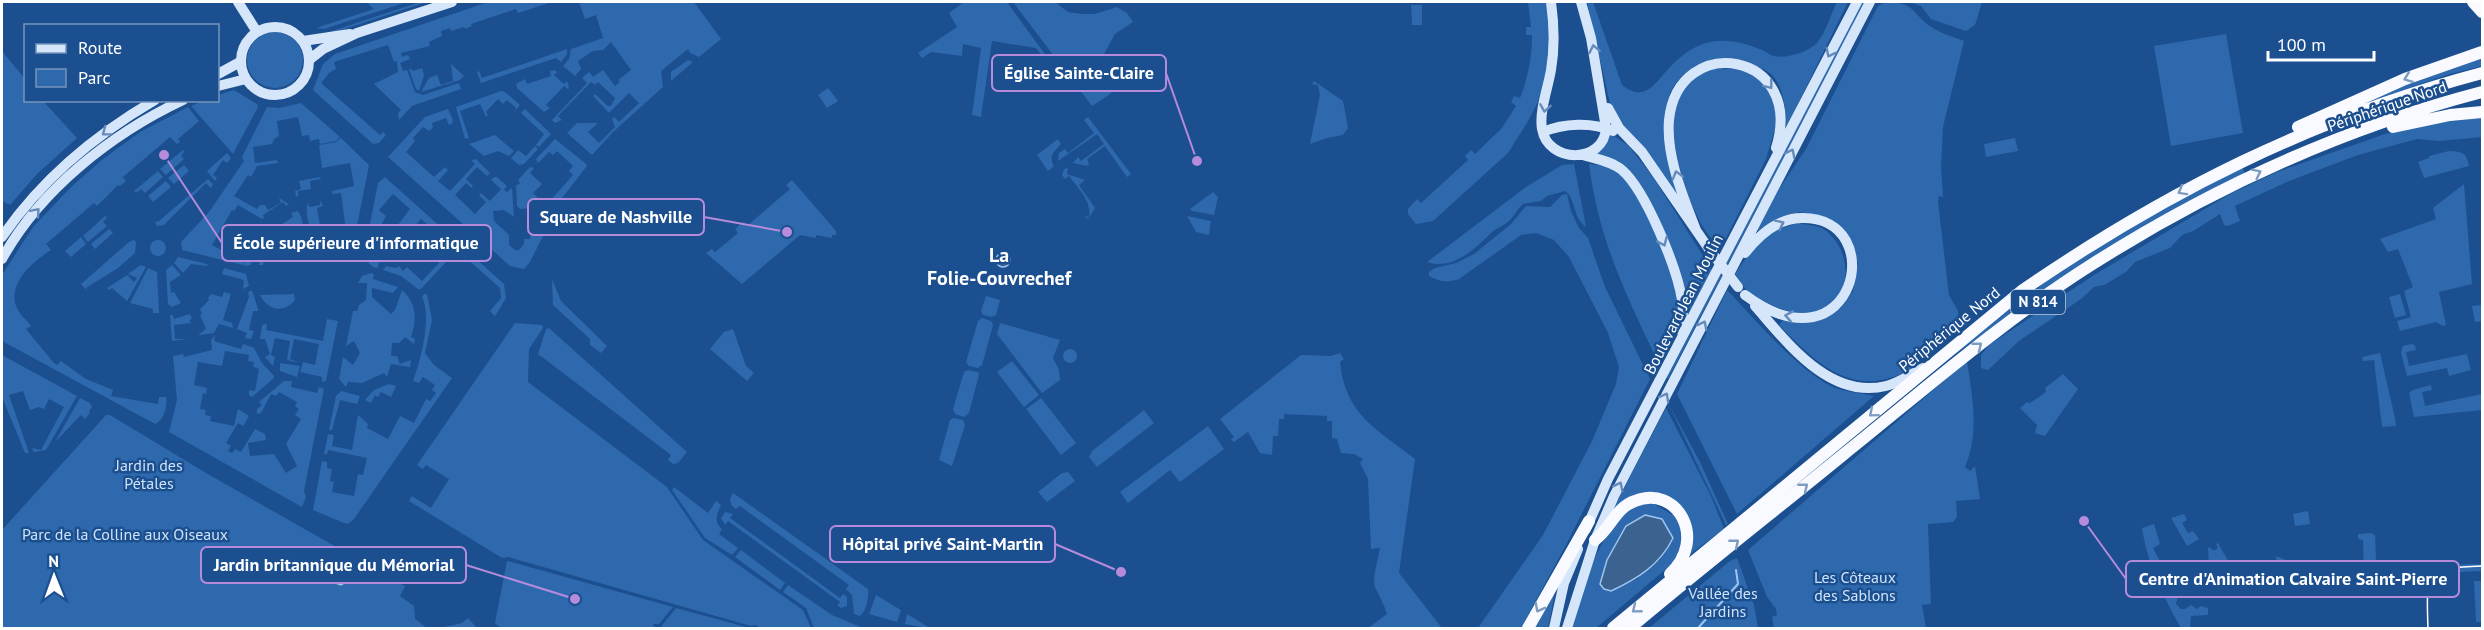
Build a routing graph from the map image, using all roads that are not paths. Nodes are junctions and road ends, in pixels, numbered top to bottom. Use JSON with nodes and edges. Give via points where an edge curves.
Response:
{"nodes":[{"id":1,"x":238,"y":2,"type":"edge"},
{"id":2,"x":452,"y":2,"type":"edge"},
{"id":3,"x":1551,"y":2,"type":"edge"},
{"id":4,"x":1581,"y":2,"type":"edge"},
{"id":5,"x":1857,"y":2,"type":"edge"},
{"id":6,"x":1870,"y":2,"type":"edge"},
{"id":7,"x":2473,"y":2,"type":"edge"},
{"id":8,"x":2482,"y":12,"type":"edge"},
{"id":9,"x":257,"y":32,"type":"junction"},
{"id":10,"x":357,"y":33,"type":"junction"},
{"id":11,"x":303,"y":41,"type":"junction"},
{"id":12,"x":2482,"y":51,"type":"edge"},
{"id":13,"x":309,"y":60,"type":"junction"},
{"id":14,"x":240,"y":62,"type":"junction"},
{"id":15,"x":219,"y":73,"type":"edge"},
{"id":16,"x":2482,"y":73,"type":"edge"},
{"id":17,"x":246,"y":79,"type":"junction"},
{"id":18,"x":219,"y":86,"type":"edge"},
{"id":19,"x":2482,"y":92,"type":"edge"},
{"id":20,"x":1603,"y":97,"type":"junction"},
{"id":21,"x":152,"y":102,"type":"edge"},
{"id":22,"x":179,"y":102,"type":"edge"},
{"id":23,"x":2482,"y":112,"type":"edge"},
{"id":24,"x":1606,"y":128,"type":"junction"},
{"id":25,"x":1543,"y":132,"type":"junction"},
{"id":26,"x":1631,"y":141,"type":"junction"},
{"id":27,"x":2319,"y":147,"type":"junction"},
{"id":28,"x":1586,"y":155,"type":"junction"},
{"id":29,"x":2234,"y":164,"type":"junction"},
{"id":30,"x":1768,"y":173,"type":"junction"},
{"id":31,"x":1696,"y":230,"type":"junction"},
{"id":32,"x":2,"y":237,"type":"edge"},
{"id":33,"x":2,"y":260,"type":"edge"},
{"id":34,"x":1726,"y":280,"type":"junction"},
{"id":35,"x":1741,"y":291,"type":"junction"},
{"id":36,"x":1681,"y":338,"type":"junction"},
{"id":37,"x":1934,"y":363,"type":"junction"},
{"id":38,"x":1755,"y":519,"type":"junction"},
{"id":39,"x":1589,"y":520,"type":"junction"},
{"id":40,"x":1595,"y":540,"type":"junction"},
{"id":41,"x":1709,"y":557,"type":"junction"},
{"id":42,"x":1660,"y":590,"type":"junction"},
{"id":43,"x":1642,"y":623,"type":"edge"},
{"id":44,"x":1528,"y":628,"type":"edge"},
{"id":45,"x":1554,"y":628,"type":"edge"},
{"id":46,"x":1566,"y":628,"type":"edge"},
{"id":47,"x":1613,"y":628,"type":"edge"},
{"id":48,"x":1630,"y":628,"type":"edge"}],
"edges":[{"from":1,"to":9,"type":"main road"},
{"from":2,"to":10,"type":"main road"},
{"from":3,"to":25,"type":"main road","one_way":true,"via":[[1554,41]]},
{"from":20,"to":4,"type":"main road","one_way":true},
{"from":5,"to":30,"type":"main road","name":"Boulevard Jean Moulin","one_way":true},
{"from":34,"to":6,"type":"main road","one_way":true},
{"from":7,"to":8,"type":"highway"},
{"from":9,"to":11,"type":"main road","via":[[281,27]]},
{"from":9,"to":14,"type":"main road","via":[[244,45]]},
{"from":10,"to":11,"type":"main road"},
{"from":10,"to":13,"type":"main road"},
{"from":11,"to":13,"type":"main road"},
{"from":12,"to":29,"type":"highway","one_way":true,"via":[[2375,91],[2243,153]]},
{"from":13,"to":17,"type":"main road","via":[[304,79],[286,93],[264,93]]},
{"from":14,"to":15,"type":"main road"},
{"from":14,"to":17,"type":"main road"},
{"from":16,"to":29,"type":"highway","name":"Périphérique Nord","number":"N 814","via":[[2340,119]]},
{"from":17,"to":18,"type":"main road"},
{"from":19,"to":27,"type":"highway","name":"Périphérique Nord","number":"N 814"},
{"from":20,"to":24,"type":"main road"},
{"from":20,"to":26,"type":"main road","via":[[1614,120]]},
{"from":21,"to":32,"type":"main road","one_way":true,"via":[[70,160]]},
{"from":33,"to":22,"type":"main road","one_way":true,"via":[[33,215],[82,165],[136,126]]},
{"from":23,"to":27,"type":"highway","via":[[2407,123]]},
{"from":24,"to":25,"type":"main road","via":[[1562,127]]},
{"from":24,"to":26,"type":"main road"},
{"from":24,"to":28,"type":"main road","via":[[1601,144]]},
{"from":25,"to":28,"type":"main road","via":[[1552,147],[1564,154]]},
{"from":26,"to":31,"type":"main road"},
{"from":38,"to":27,"type":"highway","name":"Périphérique Nord","number":"N 814","one_way":true,"via":[[1982,343],[2089,266],[2213,194]]},
{"from":28,"to":36,"type":"main road","one_way":true,"via":[[1623,171],[1649,212],[1679,285]]},
{"from":29,"to":37,"type":"highway","name":"Périphérique Nord","number":"N 814","one_way":true,"via":[[2080,251],[2023,290]]},
{"from":31,"to":30,"type":"main road","one_way":true,"via":[[1671,155],[1669,129],[1673,102],[1684,82],[1696,72],[1718,63],[1733,63],[1758,73],[1773,90],[1781,124]]},
{"from":30,"to":36,"type":"main road","name":"Boulevard Jean Moulin"},
{"from":31,"to":35,"type":"main road","bridge":true},
{"from":34,"to":35,"type":"main road","one_way":true,"via":[[1753,242],[1788,219],[1820,221],[1831,226],[1846,243],[1852,279],[1844,297],[1823,314],[1786,316],[1767,310]]},
{"from":40,"to":34,"type":"main road","one_way":true},
{"from":35,"to":37,"type":"main road","via":[[1809,363],[1847,384],[1862,388],[1888,386]]},
{"from":36,"to":39,"type":"main road","name":"Boulevard Jean Moulin"},
{"from":37,"to":38,"type":"highway","name":"Périphérique Nord","number":"N 814","one_way":true},
{"from":38,"to":41,"type":"highway","name":"Périphérique Nord","number":"N 814"},
{"from":39,"to":44,"type":"highway","one_way":true},
{"from":39,"to":45,"type":"main road","name":"Boulevard Jean Moulin","via":[[1564,583]]},
{"from":40,"to":42,"type":"highway","via":[[1621,509],[1637,500],[1656,499],[1671,505],[1682,517],[1689,538],[1684,556],[1663,580]]},
{"from":40,"to":46,"type":"main road"},
{"from":41,"to":42,"type":"highway","name":"Périphérique Nord","number":"N 814"},
{"from":41,"to":43,"type":"highway","name":"Périphérique Nord","number":"N 814"},
{"from":42,"to":47,"type":"highway","name":"Périphérique Nord","number":"N 814","one_way":true},
{"from":43,"to":48,"type":"highway","name":"Périphérique Nord","number":"N 814"}]}
